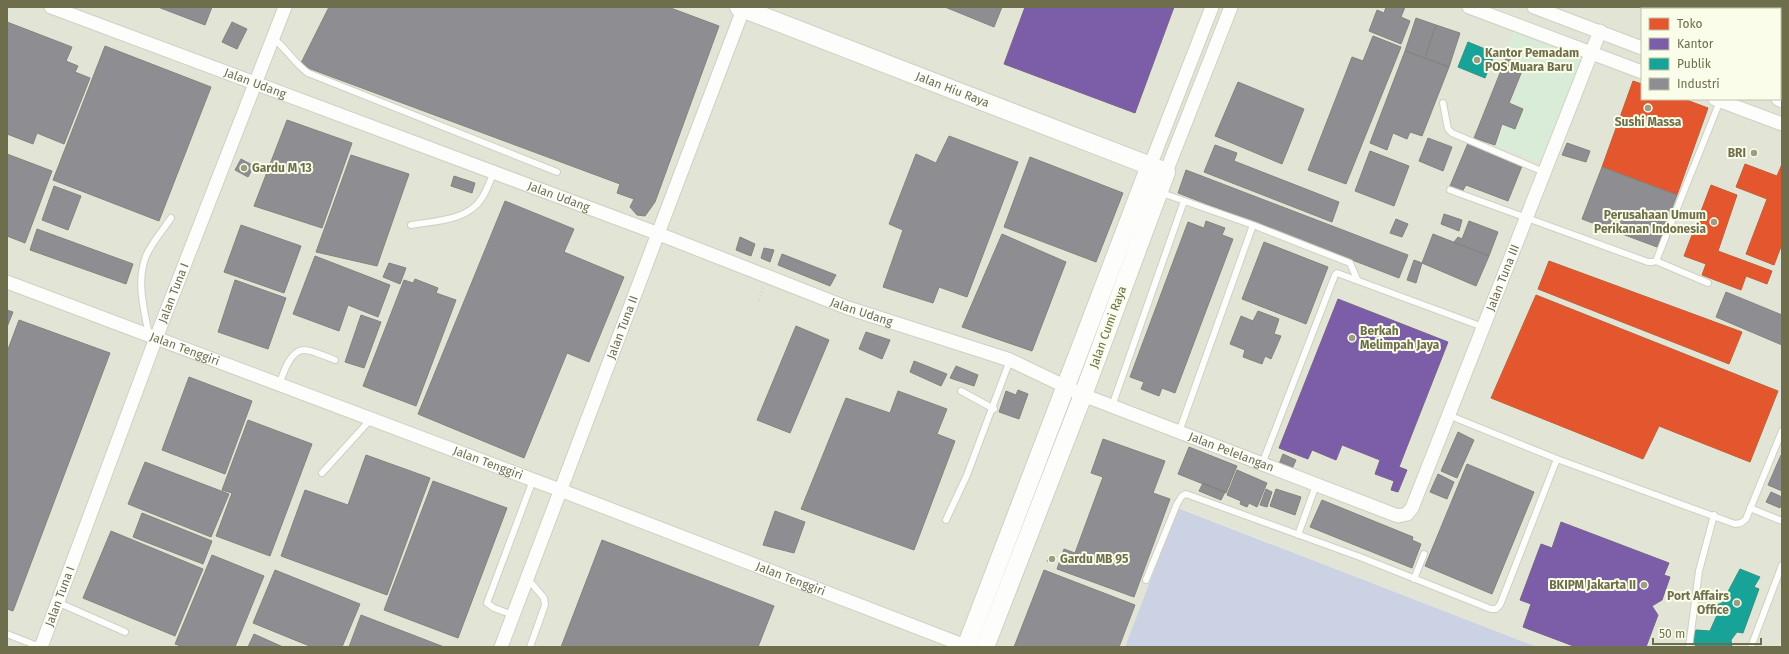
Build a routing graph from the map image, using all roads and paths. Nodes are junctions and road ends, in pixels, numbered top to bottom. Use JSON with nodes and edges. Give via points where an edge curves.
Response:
{"nodes":[{"id":1,"x":51,"y":7,"type":"edge"},
{"id":2,"x":285,"y":7,"type":"edge"},
{"id":3,"x":1469,"y":7,"type":"edge"},
{"id":4,"x":1534,"y":7,"type":"edge"},
{"id":5,"x":742,"y":8,"type":"edge"},
{"id":6,"x":1211,"y":8,"type":"edge"},
{"id":7,"x":1230,"y":11,"type":"edge"},
{"id":8,"x":1600,"y":31,"type":"junction"},
{"id":9,"x":273,"y":38,"type":"junction"},
{"id":10,"x":1641,"y":48,"type":"edge"},
{"id":11,"x":1591,"y":54,"type":"junction"},
{"id":12,"x":1641,"y":72,"type":"edge"},
{"id":13,"x":254,"y":83,"type":"junction"},
{"id":14,"x":1717,"y":100,"type":"edge"},
{"id":15,"x":1442,"y":103,"type":"dead end"},
{"id":16,"x":1782,"y":124,"type":"edge"},
{"id":17,"x":1158,"y":169,"type":"junction"},
{"id":18,"x":494,"y":172,"type":"junction"},
{"id":19,"x":557,"y":172,"type":"dead end"},
{"id":20,"x":1544,"y":172,"type":"junction"},
{"id":21,"x":1450,"y":190,"type":"dead end"},
{"id":22,"x":1158,"y":192,"type":"junction"},
{"id":23,"x":1184,"y":201,"type":"junction"},
{"id":24,"x":171,"y":218,"type":"dead end"},
{"id":25,"x":1525,"y":219,"type":"junction"},
{"id":26,"x":410,"y":225,"type":"dead end"},
{"id":27,"x":1253,"y":225,"type":"junction"},
{"id":28,"x":659,"y":234,"type":"junction"},
{"id":29,"x":1116,"y":255,"type":"junction"},
{"id":30,"x":1133,"y":261,"type":"junction"},
{"id":31,"x":1656,"y":261,"type":"junction"},
{"id":32,"x":1357,"y":279,"type":"junction"},
{"id":33,"x":7,"y":282,"type":"edge"},
{"id":34,"x":1708,"y":283,"type":"dead end"},
{"id":35,"x":1096,"y":307,"type":"junction"},
{"id":36,"x":1114,"y":311,"type":"junction"},
{"id":37,"x":1483,"y":326,"type":"junction"},
{"id":38,"x":152,"y":336,"type":"junction"},
{"id":39,"x":335,"y":360,"type":"dead end"},
{"id":40,"x":1010,"y":360,"type":"junction"},
{"id":41,"x":279,"y":385,"type":"junction"},
{"id":42,"x":1066,"y":387,"type":"junction"},
{"id":43,"x":960,"y":391,"type":"dead end"},
{"id":44,"x":1083,"y":395,"type":"junction"},
{"id":45,"x":1112,"y":406,"type":"junction"},
{"id":46,"x":994,"y":408,"type":"junction"},
{"id":47,"x":1448,"y":415,"type":"junction"},
{"id":48,"x":371,"y":419,"type":"junction"},
{"id":49,"x":1782,"y":431,"type":"edge"},
{"id":50,"x":1179,"y":432,"type":"junction"},
{"id":51,"x":1557,"y":459,"type":"junction"},
{"id":52,"x":1262,"y":464,"type":"junction"},
{"id":53,"x":322,"y":473,"type":"dead end"},
{"id":54,"x":533,"y":480,"type":"junction"},
{"id":55,"x":1316,"y":485,"type":"junction"},
{"id":56,"x":560,"y":490,"type":"junction"},
{"id":57,"x":1024,"y":498,"type":"junction"},
{"id":58,"x":1041,"y":504,"type":"junction"},
{"id":59,"x":1750,"y":508,"type":"junction"},
{"id":60,"x":1714,"y":515,"type":"junction"},
{"id":61,"x":1398,"y":516,"type":"joint"},
{"id":62,"x":946,"y":520,"type":"dead end"},
{"id":63,"x":1782,"y":522,"type":"edge"},
{"id":64,"x":1298,"y":535,"type":"junction"},
{"id":65,"x":1424,"y":554,"type":"dead end"},
{"id":66,"x":1782,"y":565,"type":"edge"},
{"id":67,"x":527,"y":578,"type":"junction"},
{"id":68,"x":1414,"y":579,"type":"junction"},
{"id":69,"x":1146,"y":580,"type":"dead end"},
{"id":70,"x":57,"y":602,"type":"junction"},
{"id":71,"x":513,"y":615,"type":"junction"},
{"id":72,"x":125,"y":632,"type":"dead end"},
{"id":73,"x":7,"y":634,"type":"edge"},
{"id":74,"x":40,"y":647,"type":"edge"},
{"id":75,"x":501,"y":647,"type":"edge"},
{"id":76,"x":530,"y":647,"type":"edge"},
{"id":77,"x":967,"y":647,"type":"edge"},
{"id":78,"x":985,"y":647,"type":"edge"},
{"id":79,"x":1689,"y":647,"type":"edge"},
{"id":80,"x":1751,"y":647,"type":"edge"}],
"edges":[{"from":1,"to":13,"type":"street","name":"Jalan Udang"},
{"from":2,"to":9,"type":"street","name":"Jalan Tuna I"},
{"from":3,"to":11,"type":"street"},
{"from":4,"to":8,"type":"street"},
{"from":5,"to":17,"type":"street","name":"Jalan Hiu Raya"},
{"from":5,"to":28,"type":"street","name":"Jalan Tuna II"},
{"from":6,"to":7,"type":"street"},
{"from":6,"to":17,"type":"street","name":"Jalan Cumi Raya"},
{"from":7,"to":17,"type":"street","name":"Jalan Cumi Raya"},
{"from":8,"to":10,"type":"street"},
{"from":8,"to":11,"type":"street","name":"Jalan Tuna III"},
{"from":9,"to":13,"type":"street","name":"Jalan Tuna I"},
{"from":9,"to":19,"type":"lane","via":[[283,46],[297,66],[308,73]]},
{"from":11,"to":12,"type":"street"},
{"from":11,"to":20,"type":"street","name":"Jalan Tuna III"},
{"from":13,"to":18,"type":"street","name":"Jalan Udang"},
{"from":13,"to":38,"type":"street","name":"Jalan Tuna I"},
{"from":14,"to":16,"type":"street"},
{"from":14,"to":31,"type":"lane"},
{"from":15,"to":20,"type":"lane","via":[[1448,129],[1452,133]]},
{"from":17,"to":22,"type":"street","name":"Jalan Cumi Raya"},
{"from":17,"to":29,"type":"street","name":"Jalan Cumi Raya"},
{"from":18,"to":26,"type":"lane","via":[[482,199],[467,213],[453,218]]},
{"from":18,"to":28,"type":"street","name":"Jalan Udang"},
{"from":20,"to":25,"type":"street","name":"Jalan Tuna III"},
{"from":21,"to":25,"type":"lane"},
{"from":22,"to":23,"type":"lane"},
{"from":22,"to":30,"type":"street","name":"Jalan Cumi Raya"},
{"from":23,"to":27,"type":"lane"},
{"from":23,"to":45,"type":"lane"},
{"from":24,"to":38,"type":"lane","via":[[151,247],[142,269],[143,301]]},
{"from":25,"to":31,"type":"lane","via":[[1648,262]]},
{"from":25,"to":37,"type":"street","name":"Jalan Tuna III"},
{"from":27,"to":32,"type":"lane","via":[[1350,263]]},
{"from":27,"to":50,"type":"lane"},
{"from":28,"to":40,"type":"street","name":"Jalan Udang","via":[[848,308]]},
{"from":28,"to":56,"type":"street","name":"Jalan Tuna II"},
{"from":29,"to":30,"type":"street","via":[[1116,264],[1120,268],[1124,269]]},
{"from":29,"to":35,"type":"street","name":"Jalan Cumi Raya"},
{"from":30,"to":36,"type":"street","name":"Jalan Cumi Raya"},
{"from":31,"to":34,"type":"lane"},
{"from":32,"to":37,"type":"lane"},
{"from":32,"to":52,"type":"lane","via":[[1340,272],[1335,275]]},
{"from":33,"to":38,"type":"street","name":"Jalan Tenggiri"},
{"from":35,"to":36,"type":"street","via":[[1102,301],[1108,300],[1113,304]]},
{"from":35,"to":42,"type":"street","name":"Jalan Cumi Raya"},
{"from":36,"to":44,"type":"street","name":"Jalan Cumi Raya"},
{"from":37,"to":47,"type":"street","name":"Jalan Tuna III"},
{"from":38,"to":41,"type":"street","name":"Jalan Tenggiri"},
{"from":38,"to":70,"type":"street","name":"Jalan Tuna I"},
{"from":39,"to":41,"type":"lane","via":[[304,350],[298,352],[288,362]]},
{"from":40,"to":42,"type":"street","name":"Jalan Udang"},
{"from":40,"to":46,"type":"lane"},
{"from":41,"to":48,"type":"street","name":"Jalan Tenggiri"},
{"from":42,"to":44,"type":"street","name":"Jalan Pelelangan"},
{"from":42,"to":57,"type":"street","name":"Jalan Cumi Raya"},
{"from":43,"to":46,"type":"lane"},
{"from":44,"to":45,"type":"street","name":"Jalan Pelelangan"},
{"from":44,"to":58,"type":"street","name":"Jalan Cumi Raya"},
{"from":45,"to":50,"type":"street","name":"Jalan Pelelangan"},
{"from":46,"to":62,"type":"lane"},
{"from":47,"to":51,"type":"lane"},
{"from":47,"to":61,"type":"street","name":"Jalan Tuna III","via":[[1412,508],[1407,514]]},
{"from":48,"to":53,"type":"lane"},
{"from":48,"to":54,"type":"street","name":"Jalan Tenggiri"},
{"from":49,"to":59,"type":"lane"},
{"from":50,"to":52,"type":"street","name":"Jalan Pelelangan"},
{"from":51,"to":60,"type":"lane"},
{"from":51,"to":68,"type":"lane","via":[[1500,605],[1496,609],[1490,609]]},
{"from":52,"to":55,"type":"street","name":"Jalan Pelelangan"},
{"from":54,"to":56,"type":"street","name":"Jalan Tenggiri"},
{"from":54,"to":71,"type":"lane","via":[[487,603]]},
{"from":55,"to":61,"type":"street","name":"Jalan Pelelangan"},
{"from":55,"to":64,"type":"lane"},
{"from":56,"to":67,"type":"street","name":"Jalan Tuna II"},
{"from":56,"to":77,"type":"street","name":"Jalan Tenggiri"},
{"from":57,"to":58,"type":"street"},
{"from":57,"to":77,"type":"street","name":"Jalan Cumi Raya"},
{"from":58,"to":78,"type":"street","name":"Jalan Cumi Raya"},
{"from":59,"to":60,"type":"lane","via":[[1746,519],[1741,523],[1735,524]]},
{"from":59,"to":63,"type":"lane"},
{"from":60,"to":79,"type":"lane","via":[[1699,571]]},
{"from":64,"to":68,"type":"lane"},
{"from":64,"to":69,"type":"lane","via":[[1186,494],[1177,504]]},
{"from":65,"to":68,"type":"lane"},
{"from":66,"to":80,"type":"lane"},
{"from":67,"to":71,"type":"street","name":"Jalan Tuna II"},
{"from":67,"to":76,"type":"lane","via":[[544,598],[545,605]]},
{"from":70,"to":72,"type":"lane"},
{"from":70,"to":74,"type":"street","name":"Jalan Tuna I"},
{"from":71,"to":75,"type":"street","name":"Jalan Tuna II"},
{"from":73,"to":74,"type":"lane"}]}
